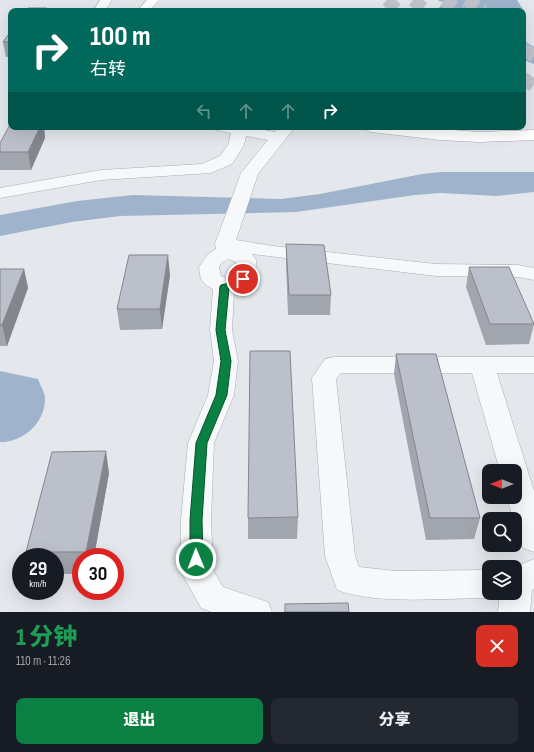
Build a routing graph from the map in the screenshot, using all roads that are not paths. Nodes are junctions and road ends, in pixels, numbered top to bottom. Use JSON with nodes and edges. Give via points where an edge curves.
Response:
{"nodes":[{"id":1,"x":154,"y":0,"type":"edge"},
{"id":2,"x":147,"y":8,"type":"edge"},
{"id":3,"x":240,"y":130,"type":"joint"},
{"id":4,"x":397,"y":130,"type":"edge"},
{"id":5,"x":283,"y":132,"type":"edge"},
{"id":6,"x":534,"y":135,"type":"edge"},
{"id":7,"x":0,"y":193,"type":"edge"},
{"id":8,"x":225,"y":248,"type":"junction"},
{"id":9,"x":534,"y":274,"type":"edge"},
{"id":10,"x":482,"y":365,"type":"junction"},
{"id":11,"x":534,"y":365,"type":"edge"},
{"id":12,"x":512,"y":464,"type":"edge"},
{"id":13,"x":522,"y":499,"type":"edge"},
{"id":14,"x":534,"y":539,"type":"edge"},
{"id":15,"x":482,"y":586,"type":"edge"},
{"id":16,"x":256,"y":612,"type":"edge"}],
"edges":[{"from":1,"to":2,"type":"street"},
{"from":3,"to":5,"type":"street"},
{"from":3,"to":7,"type":"street","via":[[236,145],[226,160],[205,169],[101,175]]},
{"from":4,"to":6,"type":"street","via":[[480,138]]},
{"from":5,"to":8,"type":"street","via":[[250,173]]},
{"from":8,"to":9,"type":"street","via":[[436,270],[518,271]]},
{"from":8,"to":16,"type":"street","via":[[246,260],[243,279],[236,284],[224,286],[221,330],[226,361],[221,395],[202,443],[196,520],[196,572],[212,598]]},
{"from":10,"to":11,"type":"street"},
{"from":10,"to":12,"type":"street"},
{"from":10,"to":15,"type":"street","via":[[334,365],[324,378],[340,556],[348,580],[396,585]]},
{"from":13,"to":14,"type":"street"}]}
